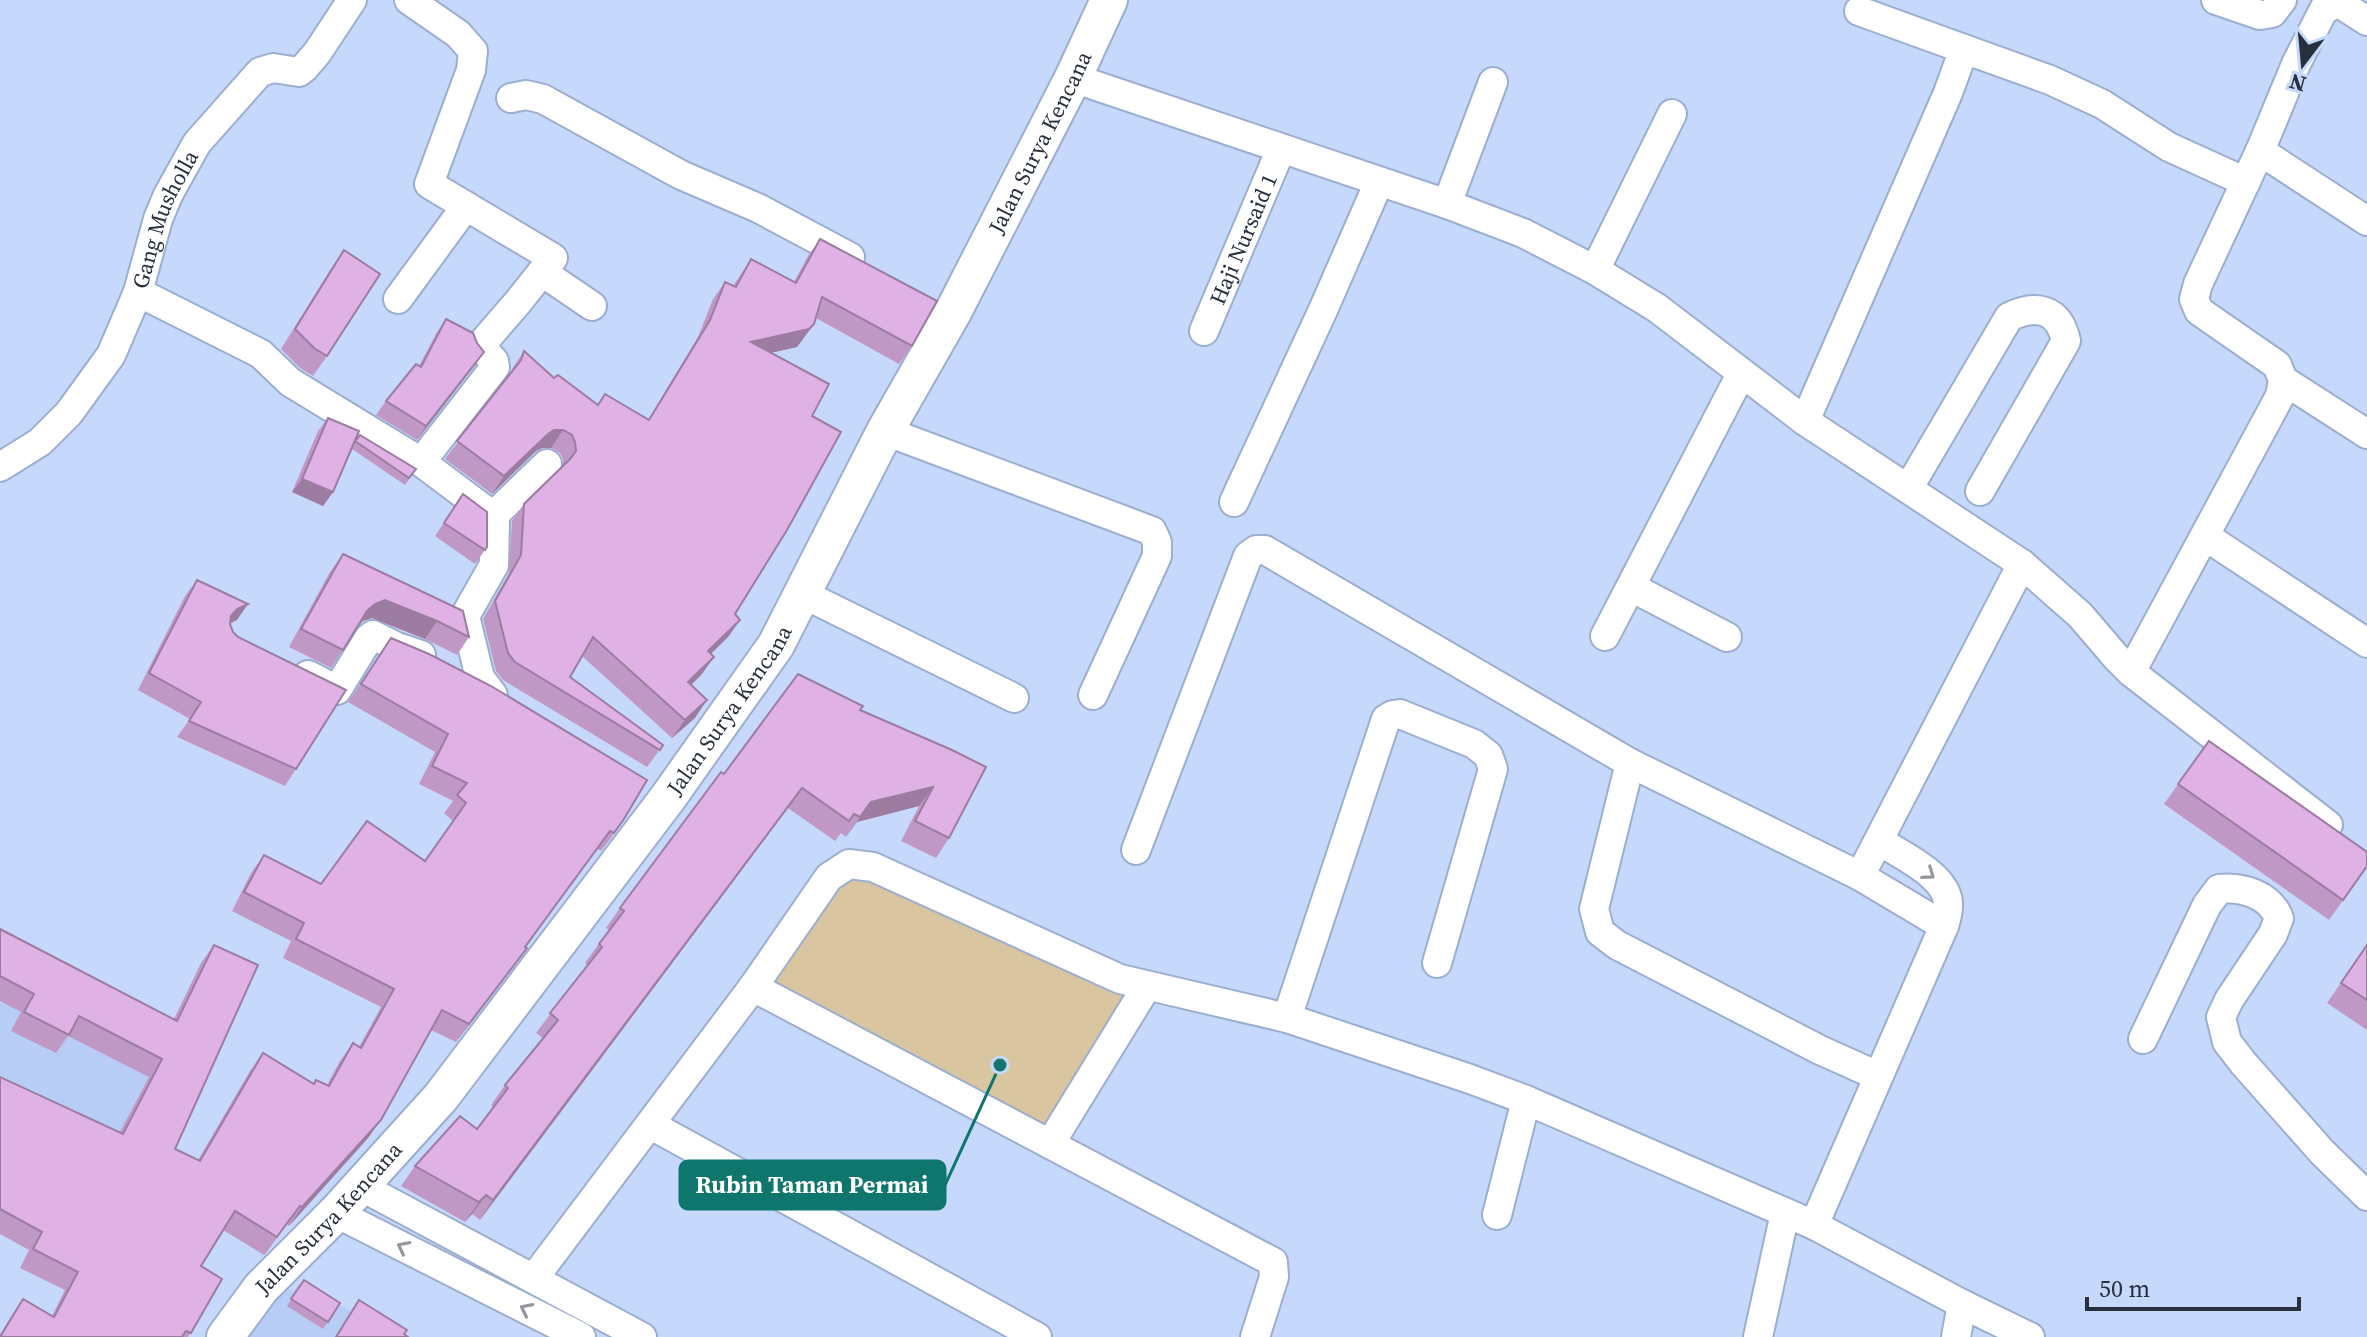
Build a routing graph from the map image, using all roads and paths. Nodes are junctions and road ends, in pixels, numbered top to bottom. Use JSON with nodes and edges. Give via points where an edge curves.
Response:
{"nodes":[{"id":1,"x":352,"y":0,"type":"edge"},
{"id":2,"x":409,"y":0,"type":"edge"},
{"id":3,"x":2216,"y":0,"type":"edge"},
{"id":4,"x":2282,"y":0,"type":"edge"},
{"id":5,"x":1105,"y":1,"type":"edge"},
{"id":6,"x":1859,"y":11,"type":"dead end"},
{"id":7,"x":2367,"y":21,"type":"edge"},
{"id":8,"x":1964,"y":49,"type":"junction"},
{"id":9,"x":1073,"y":78,"type":"junction"},
{"id":10,"x":1493,"y":82,"type":"dead end"},
{"id":11,"x":511,"y":98,"type":"dead end"},
{"id":12,"x":1672,"y":114,"type":"dead end"},
{"id":13,"x":1281,"y":149,"type":"junction"},
{"id":14,"x":2260,"y":151,"type":"junction"},
{"id":15,"x":1379,"y":182,"type":"junction"},
{"id":16,"x":2246,"y":182,"type":"junction"},
{"id":17,"x":1447,"y":204,"type":"junction"},
{"id":18,"x":466,"y":206,"type":"junction"},
{"id":19,"x":2367,"y":221,"type":"edge"},
{"id":20,"x":547,"y":265,"type":"junction"},
{"id":21,"x":869,"y":267,"type":"edge"},
{"id":22,"x":1595,"y":270,"type":"junction"},
{"id":23,"x":138,"y":292,"type":"junction"},
{"id":24,"x":398,"y":299,"type":"dead end"},
{"id":25,"x":592,"y":306,"type":"dead end"},
{"id":26,"x":1204,"y":331,"type":"dead end"},
{"id":27,"x":1741,"y":374,"type":"junction"},
{"id":28,"x":2283,"y":380,"type":"junction"},
{"id":29,"x":1805,"y":421,"type":"junction"},
{"id":30,"x":885,"y":431,"type":"junction"},
{"id":31,"x":2367,"y":434,"type":"edge"},
{"id":32,"x":421,"y":462,"type":"junction"},
{"id":33,"x":547,"y":464,"type":"dead end"},
{"id":34,"x":0,"y":467,"type":"edge"},
{"id":35,"x":1908,"y":489,"type":"junction"},
{"id":36,"x":1980,"y":491,"type":"dead end"},
{"id":37,"x":1234,"y":502,"type":"dead end"},
{"id":38,"x":493,"y":516,"type":"junction"},
{"id":39,"x":2205,"y":536,"type":"junction"},
{"id":40,"x":2022,"y":564,"type":"junction"},
{"id":41,"x":1631,"y":587,"type":"junction"},
{"id":42,"x":801,"y":593,"type":"junction"},
{"id":43,"x":1605,"y":636,"type":"dead end"},
{"id":44,"x":1727,"y":637,"type":"dead end"},
{"id":45,"x":2367,"y":643,"type":"edge"},
{"id":46,"x":286,"y":665,"type":"edge"},
{"id":47,"x":2131,"y":672,"type":"junction"},
{"id":48,"x":493,"y":695,"type":"junction"},
{"id":49,"x":1093,"y":695,"type":"dead end"},
{"id":50,"x":1014,"y":698,"type":"dead end"},
{"id":51,"x":520,"y":711,"type":"edge"},
{"id":52,"x":1630,"y":763,"type":"junction"},
{"id":53,"x":2328,"y":825,"type":"edge"},
{"id":54,"x":1879,"y":841,"type":"junction"},
{"id":55,"x":1136,"y":850,"type":"dead end"},
{"id":56,"x":1860,"y":876,"type":"junction"},
{"id":57,"x":1944,"y":926,"type":"junction"},
{"id":58,"x":1437,"y":963,"type":"dead end"},
{"id":59,"x":1147,"y":986,"type":"junction"},
{"id":60,"x":753,"y":987,"type":"junction"},
{"id":61,"x":1287,"y":1018,"type":"junction"},
{"id":62,"x":2143,"y":1039,"type":"dead end"},
{"id":63,"x":1878,"y":1076,"type":"junction"},
{"id":64,"x":1526,"y":1100,"type":"junction"},
{"id":65,"x":651,"y":1125,"type":"junction"},
{"id":66,"x":1050,"y":1144,"type":"junction"},
{"id":67,"x":360,"y":1186,"type":"junction"},
{"id":68,"x":2367,"y":1196,"type":"edge"},
{"id":69,"x":336,"y":1213,"type":"junction"},
{"id":70,"x":1785,"y":1213,"type":"junction"},
{"id":71,"x":1497,"y":1215,"type":"dead end"},
{"id":72,"x":1814,"y":1225,"type":"junction"},
{"id":73,"x":534,"y":1278,"type":"junction"},
{"id":74,"x":1962,"y":1304,"type":"junction"},
{"id":75,"x":225,"y":1337,"type":"edge"},
{"id":76,"x":581,"y":1337,"type":"edge"},
{"id":77,"x":642,"y":1337,"type":"edge"},
{"id":78,"x":1037,"y":1337,"type":"edge"},
{"id":79,"x":1255,"y":1337,"type":"edge"},
{"id":80,"x":1758,"y":1337,"type":"edge"},
{"id":81,"x":1956,"y":1337,"type":"edge"},
{"id":82,"x":2030,"y":1337,"type":"edge"}],
"edges":[{"from":1,"to":23,"type":"street","name":"Gang Musholla","via":[[304,68],[260,72],[197,143],[158,219]]},
{"from":2,"to":18,"type":"street","via":[[473,51],[471,70],[429,184]]},
{"from":3,"to":4,"type":"street","via":[[2260,15],[2272,13]]},
{"from":5,"to":9,"type":"main road","name":"Jalan Surya Kencana"},
{"from":6,"to":8,"type":"street"},
{"from":7,"to":14,"type":"street","via":[[2339,3],[2324,9]]},
{"from":8,"to":16,"type":"street","via":[[2102,104],[2169,147]]},
{"from":8,"to":29,"type":"street"},
{"from":9,"to":13,"type":"street"},
{"from":9,"to":30,"type":"main road","name":"Jalan Surya Kencana","via":[[939,305]]},
{"from":10,"to":17,"type":"street"},
{"from":11,"to":21,"type":"street","via":[[543,99],[681,175],[758,208]]},
{"from":12,"to":22,"type":"street"},
{"from":13,"to":15,"type":"street"},
{"from":13,"to":26,"type":"street","name":"Haji Nursaid 1"},
{"from":14,"to":16,"type":"street"},
{"from":14,"to":19,"type":"street"},
{"from":15,"to":17,"type":"street"},
{"from":15,"to":37,"type":"street"},
{"from":16,"to":28,"type":"street","via":[[2194,299],[2199,311],[2277,365]]},
{"from":17,"to":22,"type":"street","via":[[1523,233]]},
{"from":18,"to":20,"type":"street"},
{"from":18,"to":24,"type":"street"},
{"from":20,"to":25,"type":"street"},
{"from":20,"to":32,"type":"street","via":[[480,346],[495,367]]},
{"from":22,"to":27,"type":"street","via":[[1657,308]]},
{"from":23,"to":32,"type":"street","via":[[261,354],[290,382]]},
{"from":23,"to":34,"type":"street","name":"Gang Musholla","via":[[111,355],[69,413],[40,442]]},
{"from":27,"to":29,"type":"street"},
{"from":27,"to":41,"type":"street"},
{"from":28,"to":31,"type":"street"},
{"from":28,"to":39,"type":"street","via":[[2280,396]]},
{"from":29,"to":35,"type":"street"},
{"from":30,"to":42,"type":"main road","name":"Jalan Surya Kencana"},
{"from":30,"to":49,"type":"street","via":[[1152,531],[1157,556]]},
{"from":32,"to":38,"type":"street"},
{"from":33,"to":38,"type":"street"},
{"from":35,"to":36,"type":"street","via":[[2009,317],[2038,309],[2054,317],[2066,341]]},
{"from":35,"to":40,"type":"street"},
{"from":38,"to":48,"type":"street","via":[[494,565],[465,616],[480,678]]},
{"from":39,"to":45,"type":"street"},
{"from":39,"to":47,"type":"street"},
{"from":40,"to":47,"type":"street","via":[[2080,615]]},
{"from":40,"to":54,"type":"street"},
{"from":41,"to":43,"type":"street"},
{"from":41,"to":44,"type":"street"},
{"from":42,"to":50,"type":"street"},
{"from":42,"to":67,"type":"main road","name":"Jalan Surya Kencana","via":[[776,645],[654,791],[441,1097]]},
{"from":46,"to":48,"type":"street","via":[[337,690],[373,635]]},
{"from":47,"to":53,"type":"street"},
{"from":48,"to":51,"type":"street"},
{"from":52,"to":55,"type":"street","via":[[1265,550],[1256,550],[1248,556]]},
{"from":52,"to":56,"type":"street"},
{"from":52,"to":63,"type":"street","via":[[1594,909],[1600,932]]},
{"from":54,"to":56,"type":"street"},
{"from":54,"to":57,"type":"street","one_way":true,"via":[[1938,880],[1949,904]]},
{"from":56,"to":57,"type":"street"},
{"from":57,"to":63,"type":"street"},
{"from":58,"to":61,"type":"street","via":[[1493,769],[1488,755],[1474,744],[1393,715],[1386,719]]},
{"from":59,"to":60,"type":"street","via":[[1120,979],[873,867],[849,864],[829,877]]},
{"from":59,"to":61,"type":"street"},
{"from":59,"to":66,"type":"street"},
{"from":60,"to":65,"type":"street"},
{"from":60,"to":66,"type":"street"},
{"from":61,"to":64,"type":"street"},
{"from":62,"to":68,"type":"street","via":[[2219,889],[2235,887],[2275,907],[2279,918],[2273,934],[2221,1017],[2227,1042]]},
{"from":63,"to":72,"type":"street"},
{"from":64,"to":70,"type":"street"},
{"from":64,"to":71,"type":"street"},
{"from":65,"to":73,"type":"street"},
{"from":65,"to":78,"type":"street"},
{"from":66,"to":79,"type":"street","via":[[1273,1262],[1274,1277]]},
{"from":67,"to":69,"type":"main road","name":"Jalan Surya Kencana"},
{"from":67,"to":73,"type":"street"},
{"from":69,"to":75,"type":"main road","name":"Jalan Surya Kencana","via":[[261,1288]]},
{"from":76,"to":69,"type":"street","one_way":true},
{"from":70,"to":72,"type":"street"},
{"from":70,"to":80,"type":"street"},
{"from":72,"to":74,"type":"street"},
{"from":73,"to":77,"type":"street"},
{"from":74,"to":81,"type":"street"},
{"from":74,"to":82,"type":"street"}]}
